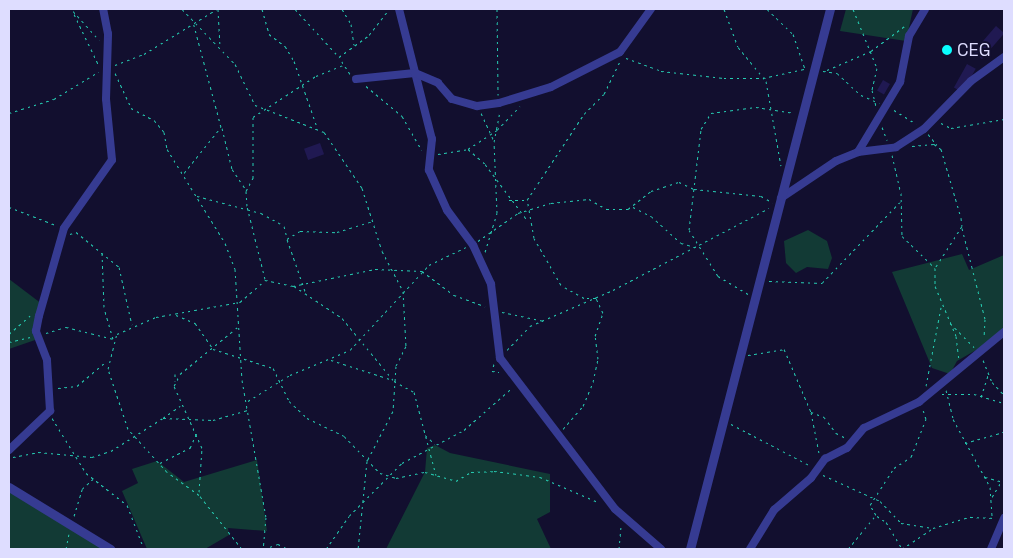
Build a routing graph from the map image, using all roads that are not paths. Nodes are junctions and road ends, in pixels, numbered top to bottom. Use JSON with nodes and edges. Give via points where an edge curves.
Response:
{"nodes":[{"id":1,"x":103,"y":9,"type":"edge"},
{"id":2,"x":399,"y":9,"type":"edge"},
{"id":3,"x":651,"y":9,"type":"edge"},
{"id":4,"x":830,"y":9,"type":"edge"},
{"id":5,"x":925,"y":9,"type":"edge"},
{"id":6,"x":1004,"y":56,"type":"edge"},
{"id":7,"x":414,"y":73,"type":"junction"},
{"id":8,"x":356,"y":79,"type":"dead end"},
{"id":9,"x":858,"y":152,"type":"junction"},
{"id":10,"x":781,"y":198,"type":"junction"},
{"id":11,"x":1004,"y":332,"type":"edge"},
{"id":12,"x":9,"y":450,"type":"edge"},
{"id":13,"x":9,"y":487,"type":"edge"},
{"id":14,"x":1004,"y":519,"type":"edge"},
{"id":15,"x":110,"y":549,"type":"edge"},
{"id":16,"x":661,"y":549,"type":"edge"},
{"id":17,"x":690,"y":549,"type":"edge"},
{"id":18,"x":750,"y":549,"type":"edge"},
{"id":19,"x":990,"y":549,"type":"edge"}],
"edges":[{"from":1,"to":12,"type":"street","via":[[112,160],[64,228],[42,304],[37,336],[47,360],[46,388],[50,411]]},
{"from":2,"to":7,"type":"street"},
{"from":3,"to":7,"type":"street","via":[[620,52],[529,96],[477,106],[452,99],[438,83]]},
{"from":4,"to":10,"type":"street","via":[[810,69],[804,112]]},
{"from":5,"to":9,"type":"street","via":[[917,18],[900,82],[888,107]]},
{"from":6,"to":9,"type":"street","via":[[972,81],[924,129],[896,147]]},
{"from":7,"to":8,"type":"street"},
{"from":7,"to":16,"type":"street","via":[[432,139],[428,160],[434,184],[447,210],[483,262],[494,308],[500,358],[507,372],[615,509]]},
{"from":9,"to":10,"type":"street","via":[[815,173]]},
{"from":10,"to":17,"type":"street"},
{"from":11,"to":18,"type":"street","via":[[919,402],[864,428],[847,448],[819,466],[774,510]]},
{"from":13,"to":15,"type":"street"},
{"from":14,"to":19,"type":"street"}]}
